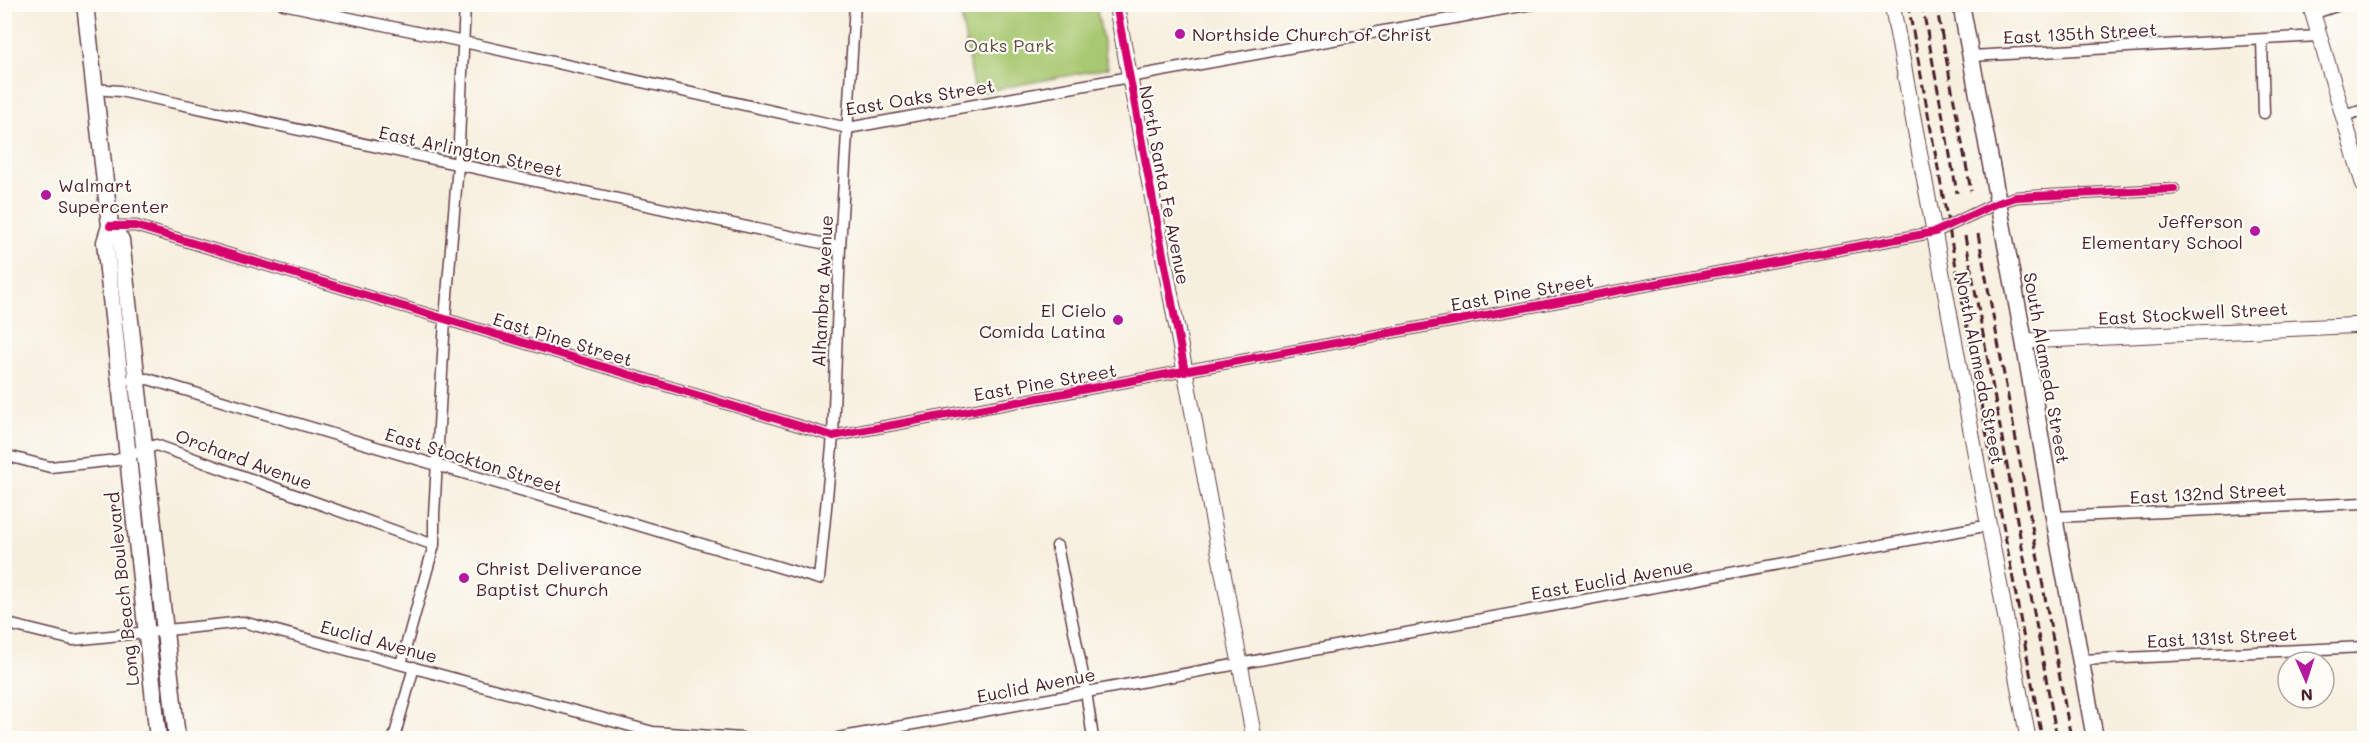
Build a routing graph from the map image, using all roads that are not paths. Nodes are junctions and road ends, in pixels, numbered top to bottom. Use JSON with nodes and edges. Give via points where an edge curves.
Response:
{"nodes":[{"id":1,"x":85,"y":4,"type":"edge"},
{"id":2,"x":283,"y":4,"type":"edge"},
{"id":3,"x":465,"y":4,"type":"edge"},
{"id":4,"x":855,"y":4,"type":"edge"},
{"id":5,"x":1116,"y":4,"type":"edge"},
{"id":6,"x":1532,"y":4,"type":"edge"},
{"id":7,"x":1892,"y":4,"type":"edge"},
{"id":8,"x":1961,"y":4,"type":"edge"},
{"id":9,"x":2342,"y":4,"type":"edge"},
{"id":10,"x":2311,"y":9,"type":"edge"},
{"id":11,"x":2318,"y":36,"type":"junction"},
{"id":12,"x":2262,"y":39,"type":"junction"},
{"id":13,"x":464,"y":42,"type":"junction"},
{"id":14,"x":1971,"y":56,"type":"junction"},
{"id":15,"x":1130,"y":78,"type":"junction"},
{"id":16,"x":94,"y":89,"type":"junction"},
{"id":17,"x":2364,"y":110,"type":"edge"},
{"id":18,"x":2264,"y":113,"type":"dead end"},
{"id":19,"x":2343,"y":116,"type":"junction"},
{"id":20,"x":848,"y":128,"type":"junction"},
{"id":21,"x":458,"y":165,"type":"junction"},
{"id":22,"x":2364,"y":186,"type":"edge"},
{"id":23,"x":2174,"y":189,"type":"dead end"},
{"id":24,"x":1997,"y":203,"type":"junction"},
{"id":25,"x":110,"y":225,"type":"junction"},
{"id":26,"x":1935,"y":232,"type":"junction"},
{"id":27,"x":840,"y":247,"type":"junction"},
{"id":28,"x":446,"y":319,"type":"junction"},
{"id":29,"x":2364,"y":325,"type":"edge"},
{"id":30,"x":2024,"y":341,"type":"junction"},
{"id":31,"x":1185,"y":372,"type":"junction"},
{"id":32,"x":127,"y":380,"type":"junction"},
{"id":33,"x":833,"y":436,"type":"junction"},
{"id":34,"x":143,"y":445,"type":"junction"},
{"id":35,"x":4,"y":455,"type":"edge"},
{"id":36,"x":128,"y":456,"type":"junction"},
{"id":37,"x":438,"y":466,"type":"junction"},
{"id":38,"x":2364,"y":503,"type":"edge"},
{"id":39,"x":2054,"y":517,"type":"junction"},
{"id":40,"x":1990,"y":525,"type":"junction"},
{"id":41,"x":434,"y":545,"type":"junction"},
{"id":42,"x":1057,"y":546,"type":"dead end"},
{"id":43,"x":819,"y":579,"type":"joint"},
{"id":44,"x":4,"y":622,"type":"edge"},
{"id":45,"x":165,"y":630,"type":"junction"},
{"id":46,"x":147,"y":632,"type":"junction"},
{"id":47,"x":2364,"y":647,"type":"edge"},
{"id":48,"x":2081,"y":660,"type":"junction"},
{"id":49,"x":401,"y":664,"type":"junction"},
{"id":50,"x":1240,"y":664,"type":"junction"},
{"id":51,"x":414,"y":667,"type":"junction"},
{"id":52,"x":1086,"y":693,"type":"junction"},
{"id":53,"x":158,"y":738,"type":"edge"},
{"id":54,"x":177,"y":738,"type":"edge"},
{"id":55,"x":394,"y":738,"type":"edge"},
{"id":56,"x":734,"y":738,"type":"edge"},
{"id":57,"x":742,"y":738,"type":"edge"},
{"id":58,"x":838,"y":738,"type":"edge"},
{"id":59,"x":1093,"y":738,"type":"edge"},
{"id":60,"x":1254,"y":738,"type":"edge"},
{"id":61,"x":2028,"y":738,"type":"edge"},
{"id":62,"x":2095,"y":738,"type":"edge"}],
"edges":[{"from":1,"to":16,"type":"main road"},
{"from":2,"to":13,"type":"street","name":"East Oaks Street"},
{"from":3,"to":13,"type":"street"},
{"from":4,"to":20,"type":"street","name":"Alhambra Avenue"},
{"from":5,"to":15,"type":"street","name":"North Santa Fe Avenue"},
{"from":6,"to":15,"type":"street","name":"East Oaks Street"},
{"from":7,"to":26,"type":"street","name":"North Alameda Street"},
{"from":8,"to":14,"type":"main road","name":"South Alameda Street"},
{"from":9,"to":10,"type":"street"},
{"from":10,"to":11,"type":"street"},
{"from":11,"to":12,"type":"street","name":"East 135th Street"},
{"from":11,"to":19,"type":"street"},
{"from":12,"to":14,"type":"street","name":"East 135th Street"},
{"from":12,"to":18,"type":"street"},
{"from":13,"to":20,"type":"street","name":"East Oaks Street"},
{"from":13,"to":21,"type":"street"},
{"from":14,"to":24,"type":"main road","name":"South Alameda Street"},
{"from":15,"to":20,"type":"street","name":"East Oaks Street"},
{"from":15,"to":31,"type":"street","name":"North Santa Fe Avenue"},
{"from":16,"to":21,"type":"street","name":"East Arlington Street","via":[[120,91]]},
{"from":16,"to":25,"type":"main road"},
{"from":17,"to":19,"type":"street"},
{"from":19,"to":22,"type":"street"},
{"from":20,"to":27,"type":"street","name":"Alhambra Avenue"},
{"from":21,"to":27,"type":"street","name":"East Arlington Street"},
{"from":21,"to":28,"type":"street"},
{"from":23,"to":24,"type":"street","name":"East Pine Street","via":[[2016,197]]},
{"from":24,"to":26,"type":"street","name":"East Pine Street"},
{"from":24,"to":30,"type":"main road","name":"South Alameda Street"},
{"from":25,"to":28,"type":"street","name":"East Pine Street","via":[[136,226]]},
{"from":25,"to":32,"type":"main road","via":[[121,240]]},
{"from":26,"to":31,"type":"street","name":"East Pine Street"},
{"from":26,"to":40,"type":"street","name":"North Alameda Street"},
{"from":27,"to":33,"type":"street","name":"Alhambra Avenue"},
{"from":28,"to":33,"type":"street","name":"East Pine Street"},
{"from":28,"to":37,"type":"street"},
{"from":29,"to":30,"type":"street","name":"East Stockwell Street"},
{"from":30,"to":39,"type":"main road","name":"South Alameda Street"},
{"from":31,"to":33,"type":"street","name":"East Pine Street"},
{"from":31,"to":50,"type":"street","name":"North Santa Fe Avenue"},
{"from":32,"to":34,"type":"main road","name":"Long Beach Boulevard"},
{"from":32,"to":36,"type":"main road","name":"Long Beach Boulevard"},
{"from":32,"to":37,"type":"street","name":"East Stockton Street","via":[[148,379]]},
{"from":33,"to":43,"type":"street","name":"Alhambra Avenue"},
{"from":34,"to":36,"type":"street","name":"Orchard Avenue"},
{"from":34,"to":41,"type":"street","name":"Orchard Avenue","via":[[156,445]]},
{"from":34,"to":45,"type":"main road","name":"Long Beach Boulevard"},
{"from":35,"to":36,"type":"street","name":"Orchard Avenue","via":[[50,467]]},
{"from":36,"to":46,"type":"main road","name":"Long Beach Boulevard"},
{"from":37,"to":41,"type":"street"},
{"from":37,"to":43,"type":"street","name":"East Stockton Street"},
{"from":38,"to":39,"type":"street","name":"East 132nd Street"},
{"from":39,"to":48,"type":"main road","name":"South Alameda Street"},
{"from":40,"to":50,"type":"street","name":"East Euclid Avenue"},
{"from":40,"to":61,"type":"street","name":"North Alameda Street"},
{"from":41,"to":49,"type":"street"},
{"from":42,"to":52,"type":"street"},
{"from":44,"to":46,"type":"street","name":"Euclid Avenue","via":[[73,640]]},
{"from":45,"to":46,"type":"street","name":"Euclid Avenue"},
{"from":45,"to":49,"type":"street","name":"Euclid Avenue","via":[[243,622]]},
{"from":45,"to":54,"type":"main road","name":"Long Beach Boulevard"},
{"from":46,"to":53,"type":"main road","name":"Long Beach Boulevard"},
{"from":47,"to":48,"type":"street","name":"East 131st Street"},
{"from":48,"to":62,"type":"main road","name":"South Alameda Street"},
{"from":49,"to":51,"type":"street","name":"Euclid Avenue"},
{"from":50,"to":52,"type":"street","name":"Euclid Avenue"},
{"from":50,"to":60,"type":"street","name":"North Santa Fe Avenue"},
{"from":51,"to":55,"type":"street"},
{"from":51,"to":56,"type":"street","name":"Euclid Avenue","via":[[653,732]]},
{"from":52,"to":58,"type":"street","name":"Euclid Avenue"},
{"from":52,"to":59,"type":"street"},
{"from":56,"to":57,"type":"street","name":"Euclid Avenue"}]}
